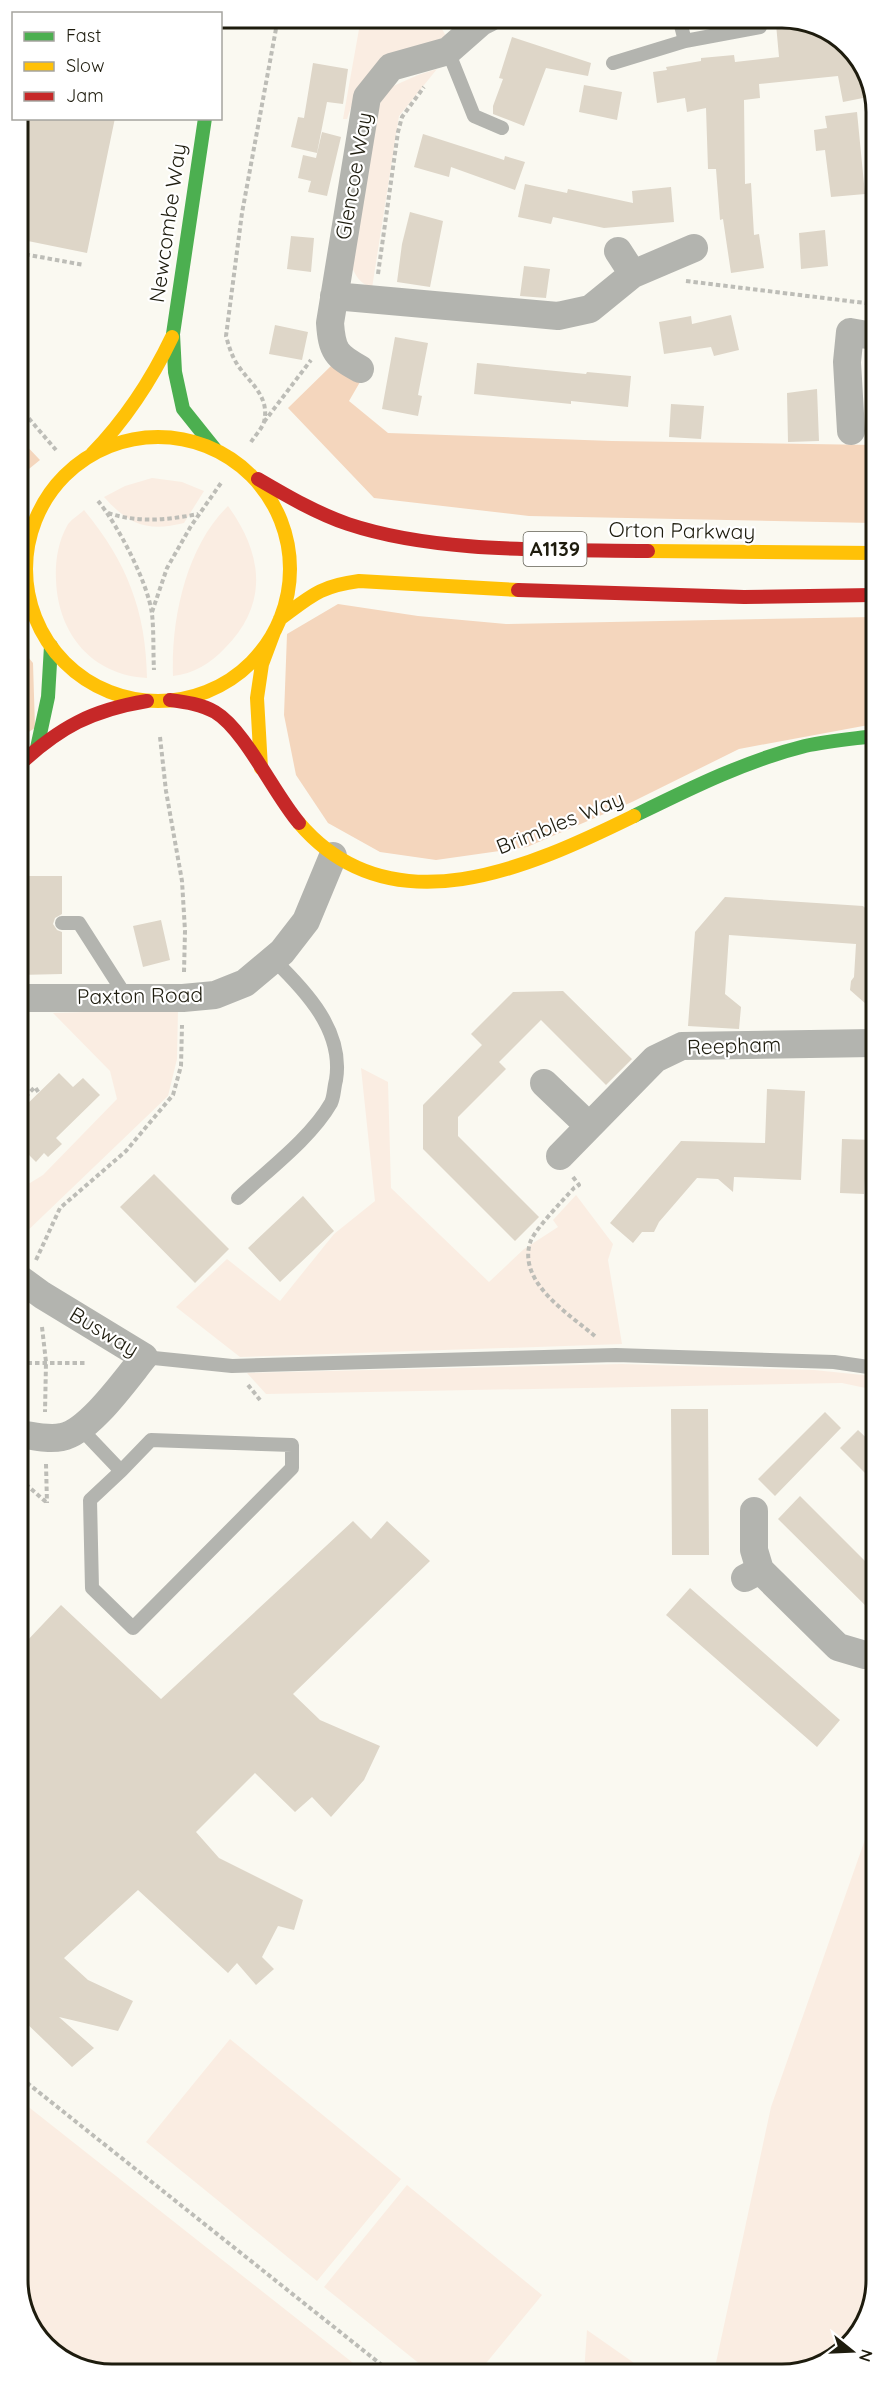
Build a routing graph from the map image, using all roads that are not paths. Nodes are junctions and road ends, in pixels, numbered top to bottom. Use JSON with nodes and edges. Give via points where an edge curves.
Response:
{"nodes":[{"id":1,"x":475,"y":29,"type":"edge"},
{"id":2,"x":681,"y":29,"type":"edge"},
{"id":3,"x":749,"y":29,"type":"edge"},
{"id":4,"x":684,"y":41,"type":"junction"},
{"id":5,"x":451,"y":59,"type":"junction"},
{"id":6,"x":613,"y":63,"type":"dead end"},
{"id":7,"x":205,"y":120,"type":"edge"},
{"id":8,"x":502,"y":128,"type":"dead end"},
{"id":9,"x":694,"y":248,"type":"dead end"},
{"id":10,"x":618,"y":251,"type":"dead end"},
{"id":11,"x":633,"y":274,"type":"junction"},
{"id":12,"x":334,"y":296,"type":"junction"},
{"id":13,"x":173,"y":334,"type":"junction"},
{"id":14,"x":866,"y":335,"type":"edge"},
{"id":15,"x":360,"y":369,"type":"dead end"},
{"id":16,"x":851,"y":431,"type":"dead end"},
{"id":17,"x":215,"y":449,"type":"junction"},
{"id":18,"x":92,"y":454,"type":"junction"},
{"id":19,"x":251,"y":475,"type":"junction"},
{"id":20,"x":61,"y":479,"type":"junction"},
{"id":21,"x":32,"y":496,"type":"dead end"},
{"id":22,"x":29,"y":540,"type":"edge"},
{"id":23,"x":866,"y":553,"type":"edge"},
{"id":24,"x":29,"y":592,"type":"edge"},
{"id":25,"x":866,"y":595,"type":"edge"},
{"id":26,"x":29,"y":610,"type":"edge"},
{"id":27,"x":33,"y":613,"type":"junction"},
{"id":28,"x":277,"y":626,"type":"junction"},
{"id":29,"x":51,"y":646,"type":"junction"},
{"id":30,"x":170,"y":700,"type":"junction"},
{"id":31,"x":147,"y":701,"type":"junction"},
{"id":32,"x":866,"y":737,"type":"edge"},
{"id":33,"x":37,"y":748,"type":"junction"},
{"id":34,"x":29,"y":756,"type":"edge"},
{"id":35,"x":261,"y":768,"type":"junction"},
{"id":36,"x":333,"y":856,"type":"junction"},
{"id":37,"x":62,"y":923,"type":"dead end"},
{"id":38,"x":273,"y":959,"type":"junction"},
{"id":39,"x":29,"y":998,"type":"edge"},
{"id":40,"x":128,"y":998,"type":"junction"},
{"id":41,"x":866,"y":1043,"type":"edge"},
{"id":42,"x":544,"y":1083,"type":"dead end"},
{"id":43,"x":588,"y":1125,"type":"junction"},
{"id":44,"x":560,"y":1156,"type":"road end"},
{"id":45,"x":238,"y":1198,"type":"dead end"},
{"id":46,"x":28,"y":1282,"type":"edge"},
{"id":47,"x":144,"y":1357,"type":"junction"},
{"id":48,"x":866,"y":1367,"type":"edge"},
{"id":49,"x":81,"y":1429,"type":"junction"},
{"id":50,"x":32,"y":1436,"type":"edge"},
{"id":51,"x":121,"y":1471,"type":"junction"},
{"id":52,"x":754,"y":1511,"type":"dead end"},
{"id":53,"x":866,"y":1655,"type":"edge"}],
"edges":[{"from":1,"to":5,"type":"street","name":"Glencoe Way"},
{"from":2,"to":4,"type":"lane"},
{"from":3,"to":4,"type":"lane"},
{"from":4,"to":6,"type":"lane"},
{"from":5,"to":8,"type":"lane","via":[[474,116]]},
{"from":5,"to":12,"type":"street","name":"Glencoe Way","via":[[391,67],[367,97]]},
{"from":7,"to":13,"type":"main road","name":"Newcombe Way"},
{"from":9,"to":11,"type":"street"},
{"from":10,"to":11,"type":"street"},
{"from":11,"to":12,"type":"street","via":[[590,309],[558,316]]},
{"from":12,"to":15,"type":"street","name":"Glencoe Way","via":[[332,343],[340,358]]},
{"from":13,"to":17,"type":"main road","name":"Newcombe Way","via":[[175,372],[183,409]]},
{"from":13,"to":18,"type":"main road","name":"Newcombe Way","via":[[134,407]]},
{"from":14,"to":16,"type":"street","via":[[850,332]]},
{"from":17,"to":18,"type":"main road","via":[[185,439],[153,436],[122,441]]},
{"from":17,"to":19,"type":"main road"},
{"from":18,"to":20,"type":"main road"},
{"from":19,"to":23,"type":"main road","name":"Orton Parkway","number":"A1139","via":[[315,511],[360,527],[413,539],[510,548]]},
{"from":19,"to":28,"type":"main road","via":[[271,499],[284,528],[290,558],[288,589]]},
{"from":20,"to":21,"type":"main road"},
{"from":20,"to":22,"type":"main road","via":[[40,508]]},
{"from":24,"to":27,"type":"main road"},
{"from":25,"to":28,"type":"main road","number":"A1139","via":[[744,597],[359,581],[335,584],[316,592],[297,604]]},
{"from":26,"to":27,"type":"main road"},
{"from":27,"to":29,"type":"main road"},
{"from":28,"to":30,"type":"main road","via":[[260,653],[241,672],[195,696]]},
{"from":28,"to":35,"type":"main road","via":[[262,664],[257,698]]},
{"from":29,"to":31,"type":"main road","via":[[77,673],[110,692]]},
{"from":29,"to":33,"type":"main road","via":[[47,714]]},
{"from":30,"to":31,"type":"main road"},
{"from":30,"to":35,"type":"main road","name":"Brimbles Way","via":[[193,703],[215,712],[233,728]]},
{"from":31,"to":33,"type":"main road","via":[[87,714],[60,728]]},
{"from":32,"to":36,"type":"main road","name":"Brimbles Way","via":[[807,746],[759,761],[688,789],[528,863],[467,878],[425,884],[388,880]]},
{"from":33,"to":34,"type":"main road"},
{"from":35,"to":36,"type":"main road","name":"Brimbles Way","via":[[302,829]]},
{"from":36,"to":38,"type":"street","name":"Paxton Road","via":[[306,921]]},
{"from":37,"to":40,"type":"lane","via":[[78,923]]},
{"from":38,"to":40,"type":"street","name":"Paxton Road","via":[[245,983],[215,994]]},
{"from":38,"to":45,"type":"lane","via":[[303,989],[328,1027],[338,1064],[332,1101],[309,1132]]},
{"from":39,"to":40,"type":"street","name":"Paxton Road"},
{"from":41,"to":43,"type":"street","name":"Reepham","via":[[682,1046],[655,1059]]},
{"from":42,"to":43,"type":"street"},
{"from":43,"to":44,"type":"street","name":"Reepham"},
{"from":46,"to":47,"type":"street","name":"Busway"},
{"from":47,"to":48,"type":"lane","name":"Busway","via":[[232,1365],[616,1355],[834,1362]]},
{"from":47,"to":49,"type":"street"},
{"from":49,"to":50,"type":"street","via":[[63,1437]]},
{"from":49,"to":51,"type":"lane"},
{"from":51,"to":51,"type":"lane","via":[[90,1500],[92,1588],[133,1628],[292,1468],[292,1445],[151,1440]]},
{"from":52,"to":53,"type":"street","via":[[752,1575],[837,1647]]}]}
